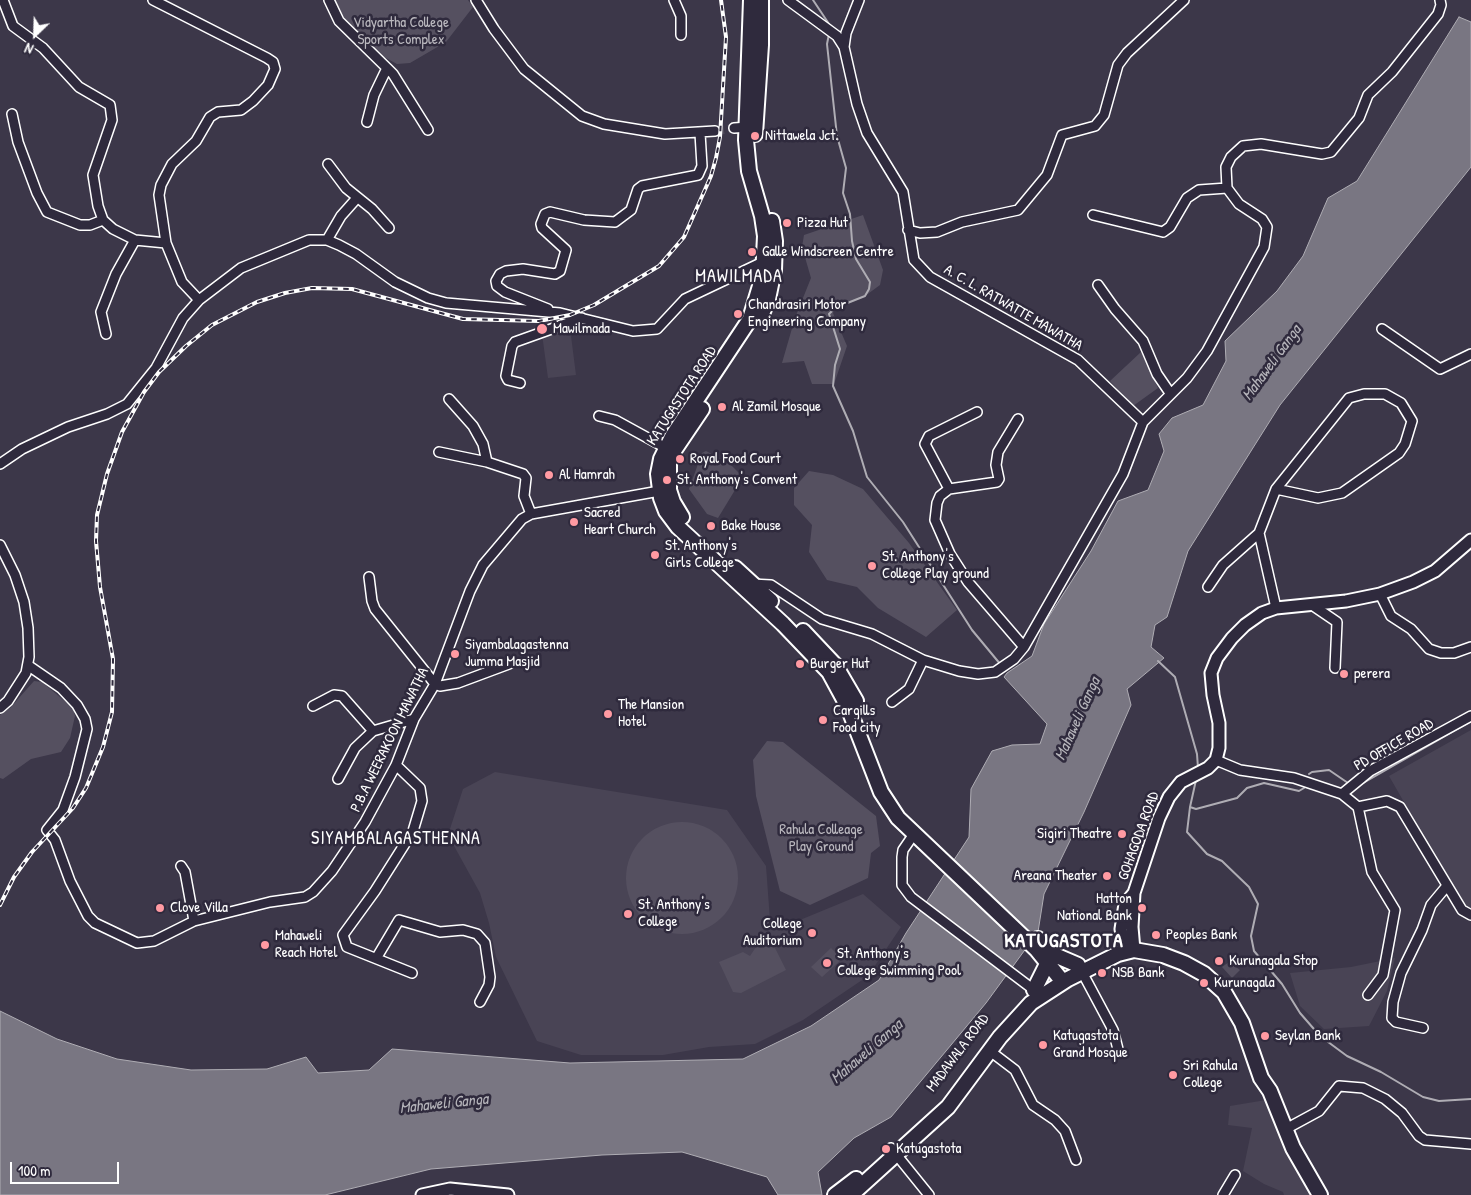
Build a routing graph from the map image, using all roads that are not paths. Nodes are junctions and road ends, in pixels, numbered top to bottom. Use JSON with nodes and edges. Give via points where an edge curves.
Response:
{"nodes":[{"id":1,"x":3,"y":0,"type":"edge"},
{"id":2,"x":153,"y":0,"type":"edge"},
{"id":3,"x":329,"y":0,"type":"edge"},
{"id":4,"x":476,"y":0,"type":"edge"},
{"id":5,"x":674,"y":0,"type":"edge"},
{"id":6,"x":751,"y":0,"type":"edge"},
{"id":7,"x":761,"y":0,"type":"edge"},
{"id":8,"x":788,"y":0,"type":"edge"},
{"id":9,"x":859,"y":0,"type":"edge"},
{"id":10,"x":1184,"y":0,"type":"edge"},
{"id":11,"x":1440,"y":0,"type":"edge"},
{"id":12,"x":681,"y":35,"type":"dead end"},
{"id":13,"x":844,"y":47,"type":"junction"},
{"id":14,"x":387,"y":68,"type":"junction"},
{"id":15,"x":12,"y":114,"type":"dead end"},
{"id":16,"x":368,"y":122,"type":"dead end"},
{"id":17,"x":745,"y":127,"type":"junction"},
{"id":18,"x":428,"y":130,"type":"dead end"},
{"id":19,"x":714,"y":131,"type":"tunnel mouth"},
{"id":20,"x":700,"y":133,"type":"junction"},
{"id":21,"x":328,"y":164,"type":"dead end"},
{"id":22,"x":1227,"y":188,"type":"junction"},
{"id":23,"x":357,"y":198,"type":"junction"},
{"id":24,"x":1093,"y":215,"type":"dead end"},
{"id":25,"x":103,"y":220,"type":"junction"},
{"id":26,"x":389,"y":228,"type":"dead end"},
{"id":27,"x":908,"y":230,"type":"junction"},
{"id":28,"x":135,"y":240,"type":"junction"},
{"id":29,"x":327,"y":240,"type":"junction"},
{"id":30,"x":166,"y":244,"type":"junction"},
{"id":31,"x":770,"y":260,"type":"junction"},
{"id":32,"x":1098,"y":285,"type":"dead end"},
{"id":33,"x":199,"y":300,"type":"junction"},
{"id":34,"x":560,"y":314,"type":"junction"},
{"id":35,"x":582,"y":318,"type":"junction"},
{"id":36,"x":1382,"y":329,"type":"dead end"},
{"id":37,"x":106,"y":334,"type":"dead end"},
{"id":38,"x":1471,"y":354,"type":"edge"},
{"id":39,"x":520,"y":383,"type":"dead end"},
{"id":40,"x":1170,"y":393,"type":"junction"},
{"id":41,"x":449,"y":399,"type":"dead end"},
{"id":42,"x":977,"y":412,"type":"dead end"},
{"id":43,"x":599,"y":416,"type":"dead end"},
{"id":44,"x":1018,"y":419,"type":"dead end"},
{"id":45,"x":1143,"y":422,"type":"junction"},
{"id":46,"x":666,"y":448,"type":"junction"},
{"id":47,"x":438,"y":452,"type":"dead end"},
{"id":48,"x":486,"y":462,"type":"junction"},
{"id":49,"x":0,"y":464,"type":"edge"},
{"id":50,"x":1276,"y":488,"type":"junction"},
{"id":51,"x":948,"y":489,"type":"junction"},
{"id":52,"x":664,"y":490,"type":"junction"},
{"id":53,"x":531,"y":514,"type":"junction"},
{"id":54,"x":1259,"y":533,"type":"junction"},
{"id":55,"x":1471,"y":540,"type":"edge"},
{"id":56,"x":0,"y":545,"type":"edge"},
{"id":57,"x":369,"y":577,"type":"dead end"},
{"id":58,"x":747,"y":585,"type":"junction"},
{"id":59,"x":1208,"y":587,"type":"dead end"},
{"id":60,"x":1380,"y":594,"type":"junction"},
{"id":61,"x":1312,"y":605,"type":"junction"},
{"id":62,"x":1276,"y":608,"type":"junction"},
{"id":63,"x":1024,"y":647,"type":"junction"},
{"id":64,"x":1471,"y":647,"type":"edge"},
{"id":65,"x":923,"y":660,"type":"junction"},
{"id":66,"x":510,"y":664,"type":"dead end"},
{"id":67,"x":29,"y":666,"type":"junction"},
{"id":68,"x":1336,"y":668,"type":"dead end"},
{"id":69,"x":435,"y":684,"type":"junction"},
{"id":70,"x":892,"y":702,"type":"dead end"},
{"id":71,"x":313,"y":706,"type":"dead end"},
{"id":72,"x":0,"y":708,"type":"edge"},
{"id":73,"x":1471,"y":716,"type":"edge"},
{"id":74,"x":414,"y":719,"type":"junction"},
{"id":75,"x":373,"y":731,"type":"junction"},
{"id":76,"x":1212,"y":764,"type":"junction"},
{"id":77,"x":396,"y":765,"type":"junction"},
{"id":78,"x":338,"y":779,"type":"dead end"},
{"id":79,"x":1342,"y":794,"type":"junction"},
{"id":80,"x":1358,"y":807,"type":"junction"},
{"id":81,"x":922,"y":837,"type":"junction"},
{"id":82,"x":181,"y":866,"type":"dead end"},
{"id":83,"x":1446,"y":887,"type":"junction"},
{"id":84,"x":1471,"y":915,"type":"edge"},
{"id":85,"x":194,"y":922,"type":"junction"},
{"id":86,"x":1129,"y":947,"type":"junction"},
{"id":87,"x":377,"y":957,"type":"junction"},
{"id":88,"x":1052,"y":959,"type":"junction"},
{"id":89,"x":1080,"y":968,"type":"junction"},
{"id":90,"x":412,"y":972,"type":"dead end"},
{"id":91,"x":1063,"y":977,"type":"junction"},
{"id":92,"x":1034,"y":990,"type":"junction"},
{"id":93,"x":1368,"y":995,"type":"dead end"},
{"id":94,"x":480,"y":1002,"type":"dead end"},
{"id":95,"x":1422,"y":1028,"type":"dead end"},
{"id":96,"x":990,"y":1051,"type":"junction"},
{"id":97,"x":1119,"y":1053,"type":"dead end"},
{"id":98,"x":1284,"y":1130,"type":"junction"},
{"id":99,"x":1471,"y":1144,"type":"edge"},
{"id":100,"x":894,"y":1152,"type":"junction"},
{"id":101,"x":1076,"y":1160,"type":"dead end"},
{"id":102,"x":1235,"y":1176,"type":"dead end"},
{"id":103,"x":848,"y":1194,"type":"edge"},
{"id":104,"x":422,"y":1195,"type":"edge"},
{"id":105,"x":508,"y":1195,"type":"edge"},
{"id":106,"x":929,"y":1195,"type":"edge"},
{"id":107,"x":1223,"y":1195,"type":"edge"},
{"id":108,"x":1320,"y":1195,"type":"edge"}],
"edges":[{"from":1,"to":25,"type":"street","via":[[13,26],[43,48],[80,86],[110,105],[112,120],[93,175]]},
{"from":2,"to":30,"type":"street","via":[[268,58],[275,69],[268,85],[253,102],[241,110],[218,112],[210,117],[196,141],[172,164],[159,195]]},
{"from":3,"to":14,"type":"street","via":[[339,21]]},
{"from":4,"to":20,"type":"street","via":[[524,69],[582,116],[604,124],[665,134]]},
{"from":5,"to":12,"type":"street","via":[[681,16]]},
{"from":6,"to":17,"type":"highway","name":"KATUGASTOTA ROAD"},
{"from":7,"to":17,"type":"highway","name":"KATUGASTOTA ROAD","via":[[761,45]]},
{"from":8,"to":13,"type":"street","name":"A. C. L. RATWATTE MAWATHA","via":[[837,36]]},
{"from":9,"to":13,"type":"street"},
{"from":10,"to":27,"type":"street","via":[[1126,53],[1118,65],[1104,115],[1095,126],[1062,135],[1047,175],[1018,210],[962,222],[936,232]]},
{"from":11,"to":22,"type":"street","via":[[1438,14],[1392,72],[1368,94],[1359,118],[1331,152],[1322,154],[1261,144],[1243,146],[1226,167]]},
{"from":13,"to":27,"type":"street","name":"A. C. L. RATWATTE MAWATHA","via":[[867,133],[903,192]]},
{"from":14,"to":16,"type":"street","via":[[374,95]]},
{"from":14,"to":18,"type":"street"},
{"from":15,"to":25,"type":"street","via":[[18,142],[47,212],[80,225]]},
{"from":17,"to":31,"type":"highway","name":"KATUGASTOTA ROAD","via":[[771,215]]},
{"from":19,"to":20,"type":"street"},
{"from":20,"to":34,"type":"street","via":[[702,166],[698,176],[642,186],[631,210],[615,222],[584,220],[550,212],[545,214],[542,228],[566,250],[560,271],[555,274],[523,269],[506,271],[496,281],[505,292]]},
{"from":21,"to":23,"type":"street"},
{"from":22,"to":24,"type":"street","via":[[1199,190],[1186,198],[1170,227],[1163,232]]},
{"from":22,"to":40,"type":"street","via":[[1238,204],[1262,219],[1267,227],[1264,247],[1207,351],[1187,378]]},
{"from":23,"to":26,"type":"street"},
{"from":23,"to":29,"type":"street","via":[[341,216]]},
{"from":25,"to":28,"type":"street"},
{"from":27,"to":45,"type":"street","name":"A. C. L. RATWATTE MAWATHA","via":[[914,260],[930,277],[1078,360]]},
{"from":28,"to":30,"type":"street"},
{"from":28,"to":37,"type":"street","via":[[116,274],[101,312]]},
{"from":29,"to":33,"type":"street","via":[[309,240],[260,259],[241,268]]},
{"from":29,"to":34,"type":"street","via":[[356,254],[395,282],[446,304]]},
{"from":30,"to":33,"type":"street","via":[[182,282]]},
{"from":31,"to":35,"type":"street","via":[[685,299],[657,329],[633,331]]},
{"from":31,"to":46,"type":"highway","name":"KATUGASTOTA ROAD","via":[[750,320]]},
{"from":31,"to":52,"type":"highway","name":"KATUGASTOTA ROAD","via":[[771,289],[764,310],[745,346],[675,449]]},
{"from":32,"to":40,"type":"street","via":[[1143,341],[1157,374]]},
{"from":33,"to":49,"type":"street","via":[[183,318],[156,368],[127,404],[61,430]]},
{"from":34,"to":35,"type":"street"},
{"from":35,"to":39,"type":"street","via":[[515,342],[506,376],[508,380]]},
{"from":36,"to":38,"type":"street","via":[[1440,370]]},
{"from":40,"to":45,"type":"street"},
{"from":41,"to":48,"type":"street","via":[[483,444]]},
{"from":42,"to":51,"type":"street","via":[[929,436],[925,444]]},
{"from":43,"to":46,"type":"street","via":[[614,420]]},
{"from":44,"to":51,"type":"street","via":[[998,452],[997,482]]},
{"from":45,"to":63,"type":"street","via":[[1123,474]]},
{"from":46,"to":52,"type":"highway","name":"KATUGASTOTA ROAD","via":[[658,468]]},
{"from":47,"to":48,"type":"street"},
{"from":48,"to":53,"type":"street","via":[[523,474],[526,478],[524,496]]},
{"from":50,"to":50,"type":"street","via":[[1349,398],[1385,394],[1401,403],[1412,421],[1399,454],[1342,493],[1318,498]]},
{"from":50,"to":54,"type":"street"},
{"from":51,"to":63,"type":"street","via":[[937,503],[935,520],[939,533],[968,582]]},
{"from":52,"to":53,"type":"street"},
{"from":52,"to":58,"type":"highway","name":"KATUGASTOTA ROAD","via":[[684,519]]},
{"from":53,"to":69,"type":"street","name":"P.B.A WEERAKOON MAWATHA","via":[[522,519],[483,565]]},
{"from":54,"to":59,"type":"street","via":[[1223,565]]},
{"from":54,"to":62,"type":"street"},
{"from":55,"to":60,"type":"main road","via":[[1434,571]]},
{"from":56,"to":67,"type":"street","via":[[16,575],[24,602]]},
{"from":57,"to":69,"type":"street","via":[[375,610]]},
{"from":58,"to":65,"type":"street","via":[[771,585],[822,619],[872,634]]},
{"from":58,"to":81,"type":"highway","name":"KATUGASTOTA ROAD","via":[[828,656],[842,674],[892,795]]},
{"from":60,"to":61,"type":"main road"},
{"from":60,"to":64,"type":"street","via":[[1391,616],[1412,629],[1429,649],[1442,653]]},
{"from":61,"to":62,"type":"main road"},
{"from":61,"to":68,"type":"street","via":[[1336,622]]},
{"from":62,"to":76,"type":"main road","via":[[1245,625],[1213,665],[1211,681],[1220,732]]},
{"from":63,"to":65,"type":"street","via":[[1010,663],[995,672],[960,671]]},
{"from":65,"to":70,"type":"street","via":[[909,689]]},
{"from":66,"to":69,"type":"street","via":[[458,683]]},
{"from":67,"to":72,"type":"street","via":[[8,701]]},
{"from":67,"to":85,"type":"street","name":"P.B.A WEERAKOON MAWATHA","via":[[61,688],[85,719],[87,729],[75,777],[63,810],[47,830],[55,840],[70,881],[88,916],[116,934],[147,943]]},
{"from":69,"to":74,"type":"street","name":"P.B.A WEERAKOON MAWATHA"},
{"from":71,"to":75,"type":"street","via":[[334,695],[342,696]]},
{"from":73,"to":79,"type":"street","name":"PD OFFICE ROAD","via":[[1370,771]]},
{"from":74,"to":75,"type":"street"},
{"from":74,"to":77,"type":"street","name":"P.B.A WEERAKOON MAWATHA"},
{"from":75,"to":78,"type":"street","via":[[355,748]]},
{"from":76,"to":79,"type":"street","via":[[1274,773]]},
{"from":76,"to":86,"type":"main road","name":"GOHAGODA ROAD","via":[[1176,785],[1168,797],[1134,893],[1125,904],[1121,928]]},
{"from":77,"to":85,"type":"street","name":"P.B.A WEERAKOON MAWATHA","via":[[365,822],[332,871],[313,892],[306,897],[270,902]]},
{"from":77,"to":87,"type":"street","via":[[420,788],[422,801],[413,831],[343,936],[346,947]]},
{"from":79,"to":80,"type":"street"},
{"from":80,"to":83,"type":"street","via":[[1387,800],[1400,807]]},
{"from":80,"to":93,"type":"street","via":[[1372,872],[1396,910],[1383,975]]},
{"from":81,"to":88,"type":"highway","name":"KATUGASTOTA ROAD"},
{"from":81,"to":92,"type":"street","via":[[904,850],[902,885],[911,897]]},
{"from":82,"to":85,"type":"street","via":[[185,872]]},
{"from":83,"to":84,"type":"street","via":[[1462,910]]},
{"from":83,"to":95,"type":"street","via":[[1431,905],[1401,973],[1393,1002],[1392,1018],[1396,1022]]},
{"from":86,"to":89,"type":"highway"},
{"from":86,"to":98,"type":"highway","via":[[1178,960],[1204,974],[1219,987],[1237,1014]]},
{"from":87,"to":90,"type":"street"},
{"from":87,"to":94,"type":"street","via":[[399,920],[440,932],[463,930],[477,934],[484,943],[490,977]]},
{"from":88,"to":89,"type":"highway"},
{"from":88,"to":91,"type":"highway"},
{"from":88,"to":92,"type":"highway"},
{"from":89,"to":91,"type":"highway"},
{"from":89,"to":97,"type":"street","via":[[1113,1030]]},
{"from":91,"to":92,"type":"highway","name":"MADAWALA ROAD"},
{"from":91,"to":96,"type":"highway","name":"MADAWALA ROAD","via":[[1021,1013]]},
{"from":92,"to":100,"type":"highway","name":"MADAWALA ROAD","via":[[1001,1023],[945,1099]]},
{"from":96,"to":100,"type":"highway","name":"MADAWALA ROAD","via":[[948,1107]]},
{"from":96,"to":101,"type":"street","via":[[1015,1070],[1033,1105],[1065,1131]]},
{"from":98,"to":99,"type":"street","via":[[1319,1111],[1339,1086],[1363,1088],[1385,1099],[1425,1140]]},
{"from":98,"to":108,"type":"highway"},
{"from":100,"to":103,"type":"highway","name":"MADAWALA ROAD"},
{"from":100,"to":106,"type":"street"},
{"from":102,"to":107,"type":"street"},
{"from":104,"to":105,"type":"main road","via":[[450,1189]]}]}
